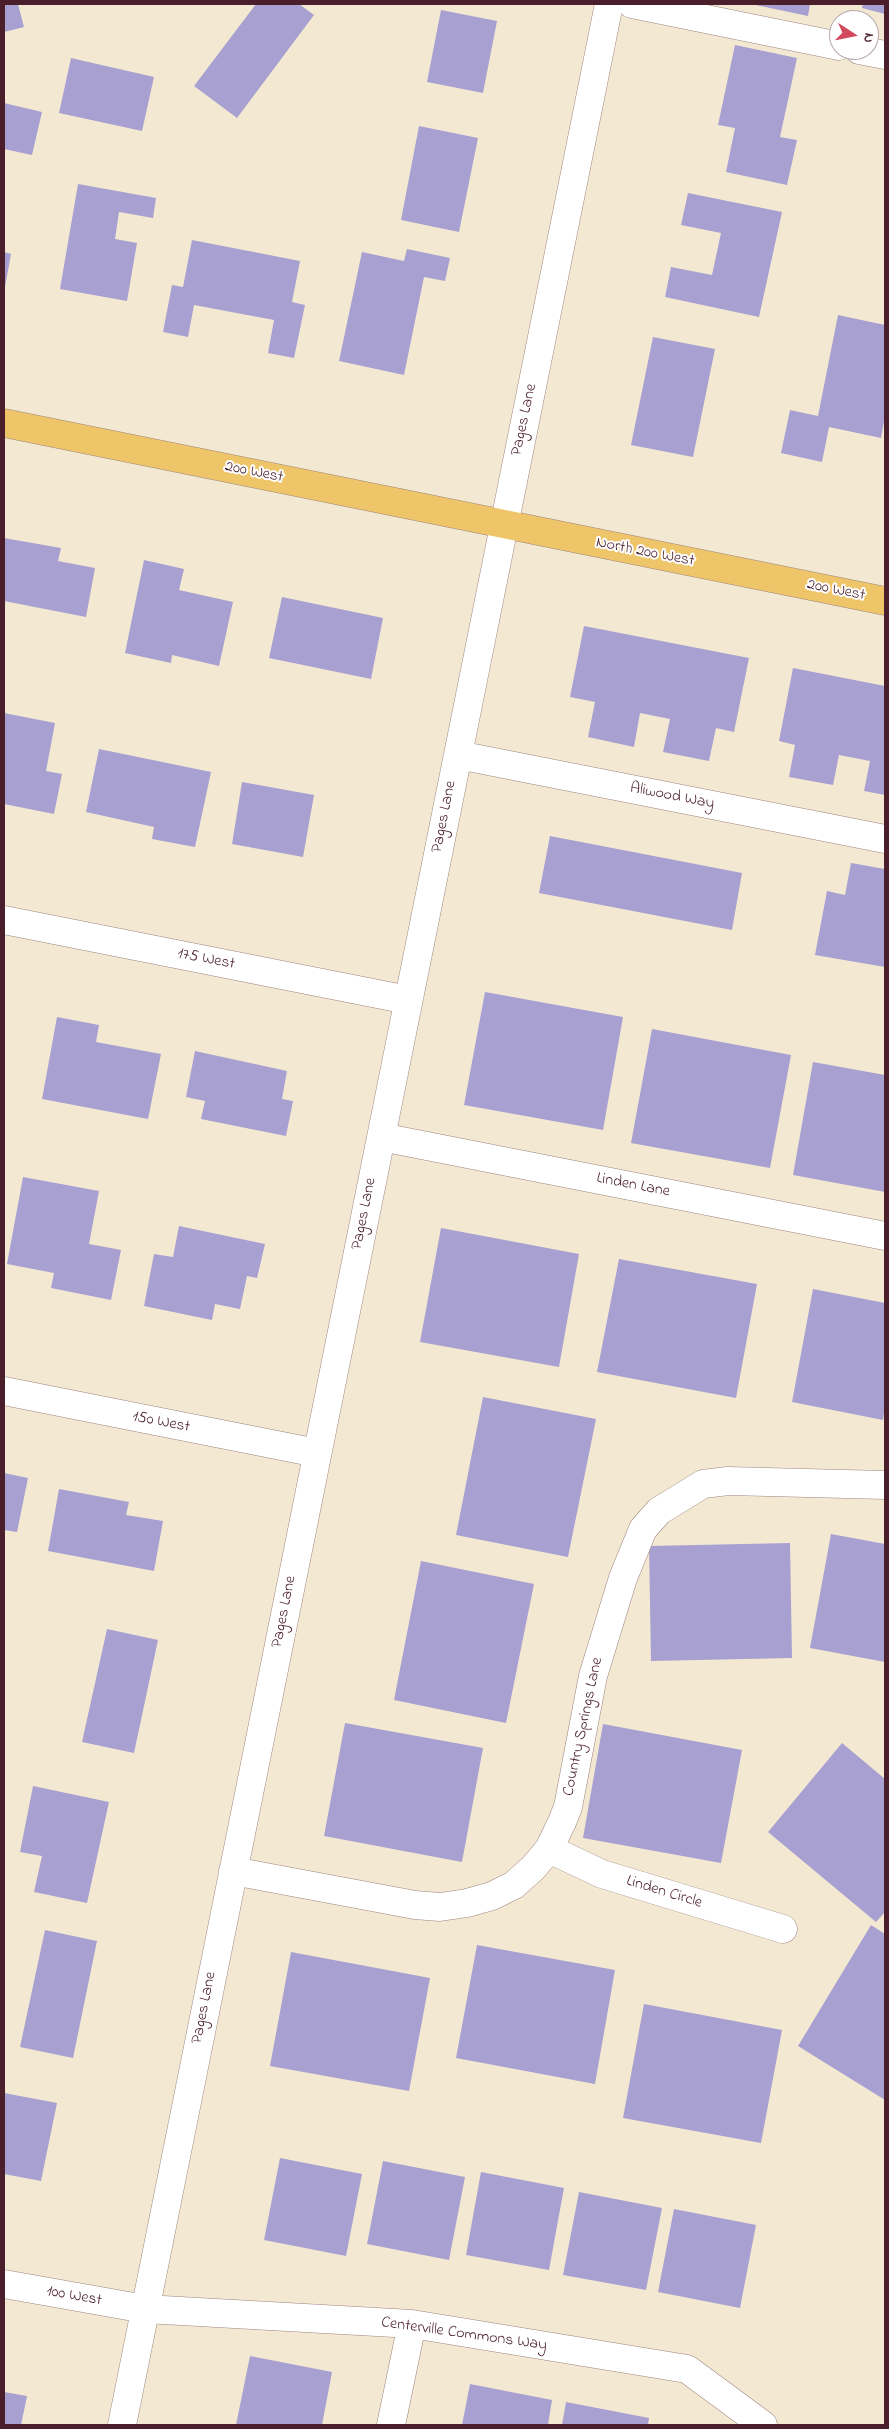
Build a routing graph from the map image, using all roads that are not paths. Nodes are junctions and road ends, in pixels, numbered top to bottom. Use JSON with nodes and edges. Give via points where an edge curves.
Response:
{"nodes":[{"id":1,"x":609,"y":4,"type":"edge"},
{"id":2,"x":632,"y":4,"type":"edge"},
{"id":3,"x":829,"y":44,"type":"edge"},
{"id":4,"x":4,"y":423,"type":"edge"},
{"id":5,"x":504,"y":524,"type":"junction"},
{"id":6,"x":787,"y":581,"type":"joint"},
{"id":7,"x":885,"y":601,"type":"edge"},
{"id":8,"x":458,"y":755,"type":"junction"},
{"id":9,"x":885,"y":839,"type":"edge"},
{"id":10,"x":4,"y":920,"type":"edge"},
{"id":11,"x":408,"y":1000,"type":"junction"},
{"id":12,"x":381,"y":1136,"type":"junction"},
{"id":13,"x":885,"y":1236,"type":"edge"},
{"id":14,"x":4,"y":1391,"type":"edge"},
{"id":15,"x":317,"y":1454,"type":"junction"},
{"id":16,"x":885,"y":1485,"type":"edge"},
{"id":17,"x":549,"y":1849,"type":"junction"},
{"id":18,"x":233,"y":1871,"type":"junction"},
{"id":19,"x":783,"y":1929,"type":"dead end"},
{"id":20,"x":4,"y":2284,"type":"edge"},
{"id":21,"x":145,"y":2309,"type":"junction"},
{"id":22,"x":412,"y":2324,"type":"junction"},
{"id":23,"x":122,"y":2425,"type":"edge"},
{"id":24,"x":391,"y":2425,"type":"edge"},
{"id":25,"x":763,"y":2425,"type":"edge"}],
"edges":[{"from":1,"to":5,"type":"street","name":"Pages Lane"},
{"from":2,"to":3,"type":"street"},
{"from":4,"to":5,"type":"main road","name":"200 West"},
{"from":5,"to":6,"type":"main road","name":"North 200 West"},
{"from":5,"to":8,"type":"street","name":"Pages Lane"},
{"from":6,"to":7,"type":"main road","name":"200 West"},
{"from":8,"to":9,"type":"street","name":"Aliwood Way"},
{"from":8,"to":11,"type":"street","name":"Pages Lane"},
{"from":10,"to":11,"type":"street","name":"175 West"},
{"from":11,"to":12,"type":"street","name":"Pages Lane"},
{"from":12,"to":13,"type":"street","name":"Linden Lane"},
{"from":12,"to":15,"type":"street","name":"Pages Lane"},
{"from":14,"to":15,"type":"street","name":"150 West"},
{"from":15,"to":18,"type":"street","name":"Pages Lane"},
{"from":16,"to":17,"type":"street","name":"Country Springs Lane","via":[[728,1481],[703,1484],[659,1511],[643,1529],[623,1578],[593,1676],[568,1807]]},
{"from":17,"to":18,"type":"street","name":"Country Springs Lane","via":[[514,1885],[492,1896],[440,1907]]},
{"from":17,"to":19,"type":"street","name":"Linden Circle","via":[[602,1874]]},
{"from":18,"to":21,"type":"street","name":"Pages Lane"},
{"from":20,"to":21,"type":"street","name":"100 West"},
{"from":21,"to":22,"type":"street","name":"Centerville Commons Way"},
{"from":21,"to":23,"type":"street","name":"Pages Lane"},
{"from":22,"to":24,"type":"street"},
{"from":22,"to":25,"type":"street","name":"Centerville Commons Way","via":[[687,2369]]}]}
